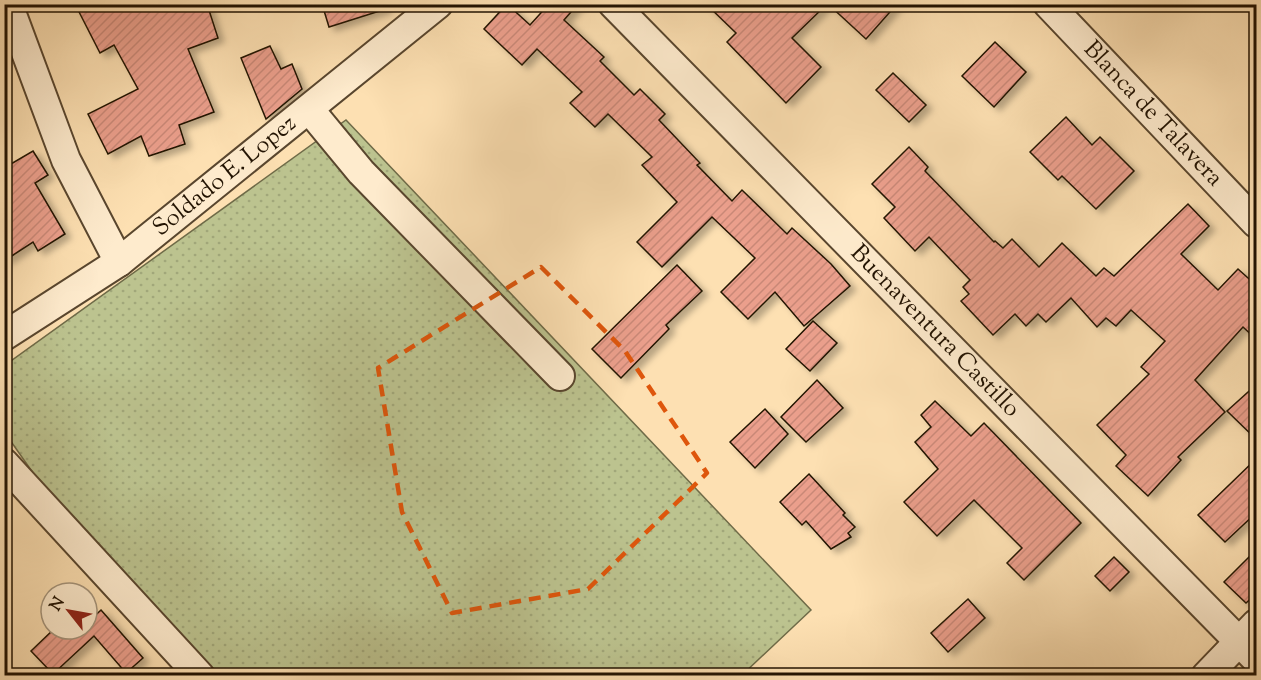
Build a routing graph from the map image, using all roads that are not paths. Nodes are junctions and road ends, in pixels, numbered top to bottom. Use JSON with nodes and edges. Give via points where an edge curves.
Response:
{"nodes":[{"id":1,"x":8,"y":4,"type":"edge"},
{"id":2,"x":438,"y":4,"type":"edge"},
{"id":3,"x":613,"y":4,"type":"edge"},
{"id":4,"x":1048,"y":4,"type":"edge"},
{"id":5,"x":309,"y":109,"type":"junction"},
{"id":6,"x":1257,"y":223,"type":"edge"},
{"id":7,"x":119,"y":262,"type":"junction"},
{"id":8,"x":4,"y":336,"type":"edge"},
{"id":9,"x":560,"y":375,"type":"dead end"},
{"id":10,"x":4,"y":463,"type":"edge"},
{"id":11,"x":1251,"y":641,"type":"edge"},
{"id":12,"x":200,"y":675,"type":"edge"},
{"id":13,"x":1206,"y":675,"type":"edge"}],
"edges":[{"from":1,"to":7,"type":"street","via":[[66,160]]},
{"from":2,"to":5,"type":"street","name":"Soldado E. Lopez"},
{"from":3,"to":11,"type":"street","name":"Buenaventura Castillo"},
{"from":4,"to":6,"type":"street","name":"Blanca de Talavera"},
{"from":5,"to":7,"type":"street","name":"Soldado E. Lopez"},
{"from":5,"to":9,"type":"street","via":[[361,172]]},
{"from":7,"to":8,"type":"street","name":"Soldado E. Lopez"},
{"from":10,"to":12,"type":"street"},
{"from":11,"to":13,"type":"street"}]}
